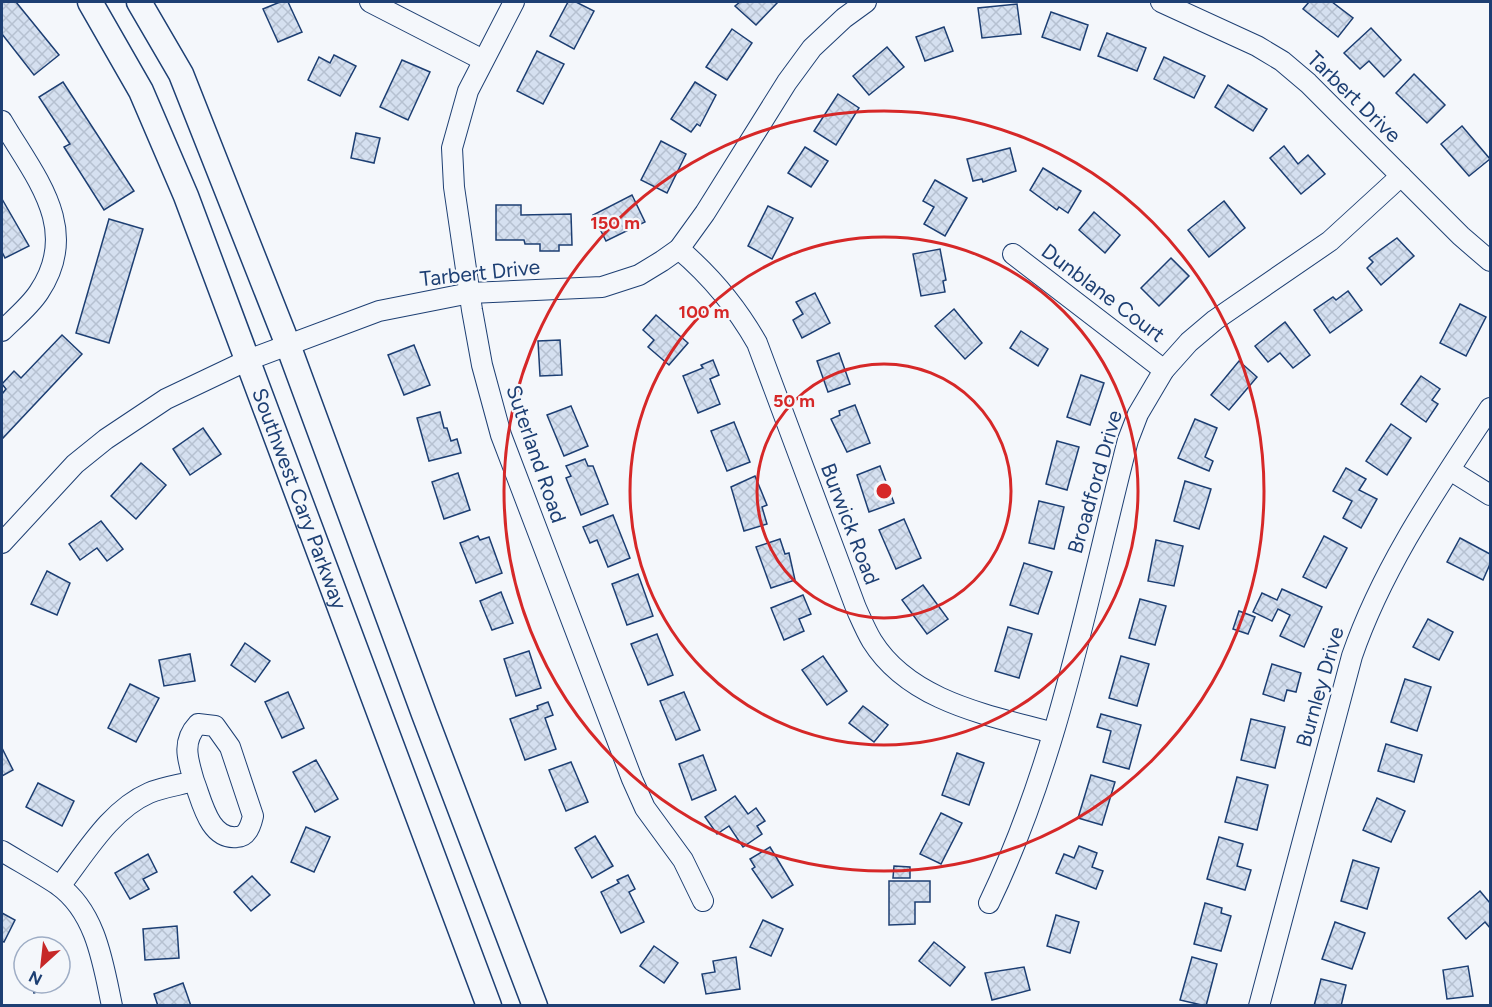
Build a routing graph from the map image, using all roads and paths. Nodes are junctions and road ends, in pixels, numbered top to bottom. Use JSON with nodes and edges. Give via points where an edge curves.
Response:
{"nodes":[{"id":1,"x":90,"y":2,"type":"edge"},
{"id":2,"x":139,"y":2,"type":"edge"},
{"id":3,"x":370,"y":2,"type":"edge"},
{"id":4,"x":514,"y":2,"type":"edge"},
{"id":5,"x":866,"y":2,"type":"edge"},
{"id":6,"x":1161,"y":2,"type":"edge"},
{"id":7,"x":483,"y":60,"type":"junction"},
{"id":8,"x":2,"y":121,"type":"edge"},
{"id":9,"x":1401,"y":176,"type":"junction"},
{"id":10,"x":680,"y":249,"type":"junction"},
{"id":11,"x":1013,"y":254,"type":"dead end"},
{"id":12,"x":1491,"y":261,"type":"edge"},
{"id":13,"x":470,"y":293,"type":"junction"},
{"id":14,"x":2,"y":331,"type":"edge"},
{"id":15,"x":288,"y":345,"type":"junction"},
{"id":16,"x":248,"y":360,"type":"junction"},
{"id":17,"x":1164,"y":370,"type":"junction"},
{"id":18,"x":1491,"y":408,"type":"edge"},
{"id":19,"x":1450,"y":470,"type":"junction"},
{"id":20,"x":1491,"y":495,"type":"edge"},
{"id":21,"x":2,"y":543,"type":"edge"},
{"id":22,"x":1053,"y":733,"type":"junction"},
{"id":23,"x":194,"y":781,"type":"junction"},
{"id":24,"x":2,"y":851,"type":"edge"},
{"id":25,"x":60,"y":886,"type":"junction"},
{"id":26,"x":703,"y":902,"type":"dead end"},
{"id":27,"x":989,"y":903,"type":"dead end"},
{"id":28,"x":112,"y":1005,"type":"edge"},
{"id":29,"x":489,"y":1005,"type":"edge"},
{"id":30,"x":535,"y":1005,"type":"edge"},
{"id":31,"x":1259,"y":1005,"type":"edge"}],
"edges":[{"from":1,"to":16,"type":"main road","name":"Southwest Cary Parkway","via":[[141,91],[186,196]]},
{"from":2,"to":15,"type":"main road","name":"Southwest Cary Parkway","via":[[181,74]]},
{"from":3,"to":7,"type":"street"},
{"from":4,"to":7,"type":"street","name":"Suterland Road"},
{"from":5,"to":10,"type":"street","name":"Tarbert Drive","via":[[827,33],[799,65]]},
{"from":6,"to":9,"type":"street","name":"Tarbert Drive","via":[[1282,61]]},
{"from":7,"to":13,"type":"street","name":"Suterland Road","via":[[463,105],[453,148],[454,188]]},
{"from":8,"to":14,"type":"street","via":[[53,211],[57,249],[38,294]]},
{"from":9,"to":12,"type":"street","name":"Tarbert Drive"},
{"from":9,"to":17,"type":"street","name":"Broadford Drive","via":[[1330,241],[1215,320]]},
{"from":10,"to":13,"type":"street","name":"Tarbert Drive","via":[[639,275],[602,287]]},
{"from":10,"to":22,"type":"street","name":"Burwick Road","via":[[720,287],[757,343],[856,608],[872,641],[888,662],[928,693]]},
{"from":11,"to":17,"type":"street","name":"Dunblane Court"},
{"from":13,"to":15,"type":"street","name":"Tarbert Drive","via":[[380,311]]},
{"from":13,"to":26,"type":"street","name":"Suterland Road","via":[[482,366],[501,435],[627,768],[645,808],[683,860]]},
{"from":15,"to":16,"type":"street","name":"Tarbert Drive"},
{"from":15,"to":30,"type":"main road","name":"Southwest Cary Parkway"},
{"from":16,"to":21,"type":"street","name":"Tarbert Drive","via":[[195,383],[106,439],[75,464]]},
{"from":16,"to":29,"type":"main road","name":"Southwest Cary Parkway"},
{"from":17,"to":22,"type":"street","name":"Broadford Drive","via":[[1128,440]]},
{"from":18,"to":19,"type":"street","name":"Burnley Drive"},
{"from":19,"to":20,"type":"street"},
{"from":19,"to":31,"type":"street","name":"Burnley Drive","via":[[1388,570],[1364,621]]},
{"from":22,"to":27,"type":"street","name":"Broadford Drive","via":[[1016,848]]},
{"from":23,"to":23,"type":"street","via":[[186,744],[190,733],[198,724],[215,726],[230,747],[253,816],[246,833],[240,838],[218,832]]},
{"from":23,"to":25,"type":"street","via":[[151,792],[128,806]]},
{"from":24,"to":25,"type":"street"},
{"from":25,"to":28,"type":"street","via":[[81,909],[95,935]]}]}
